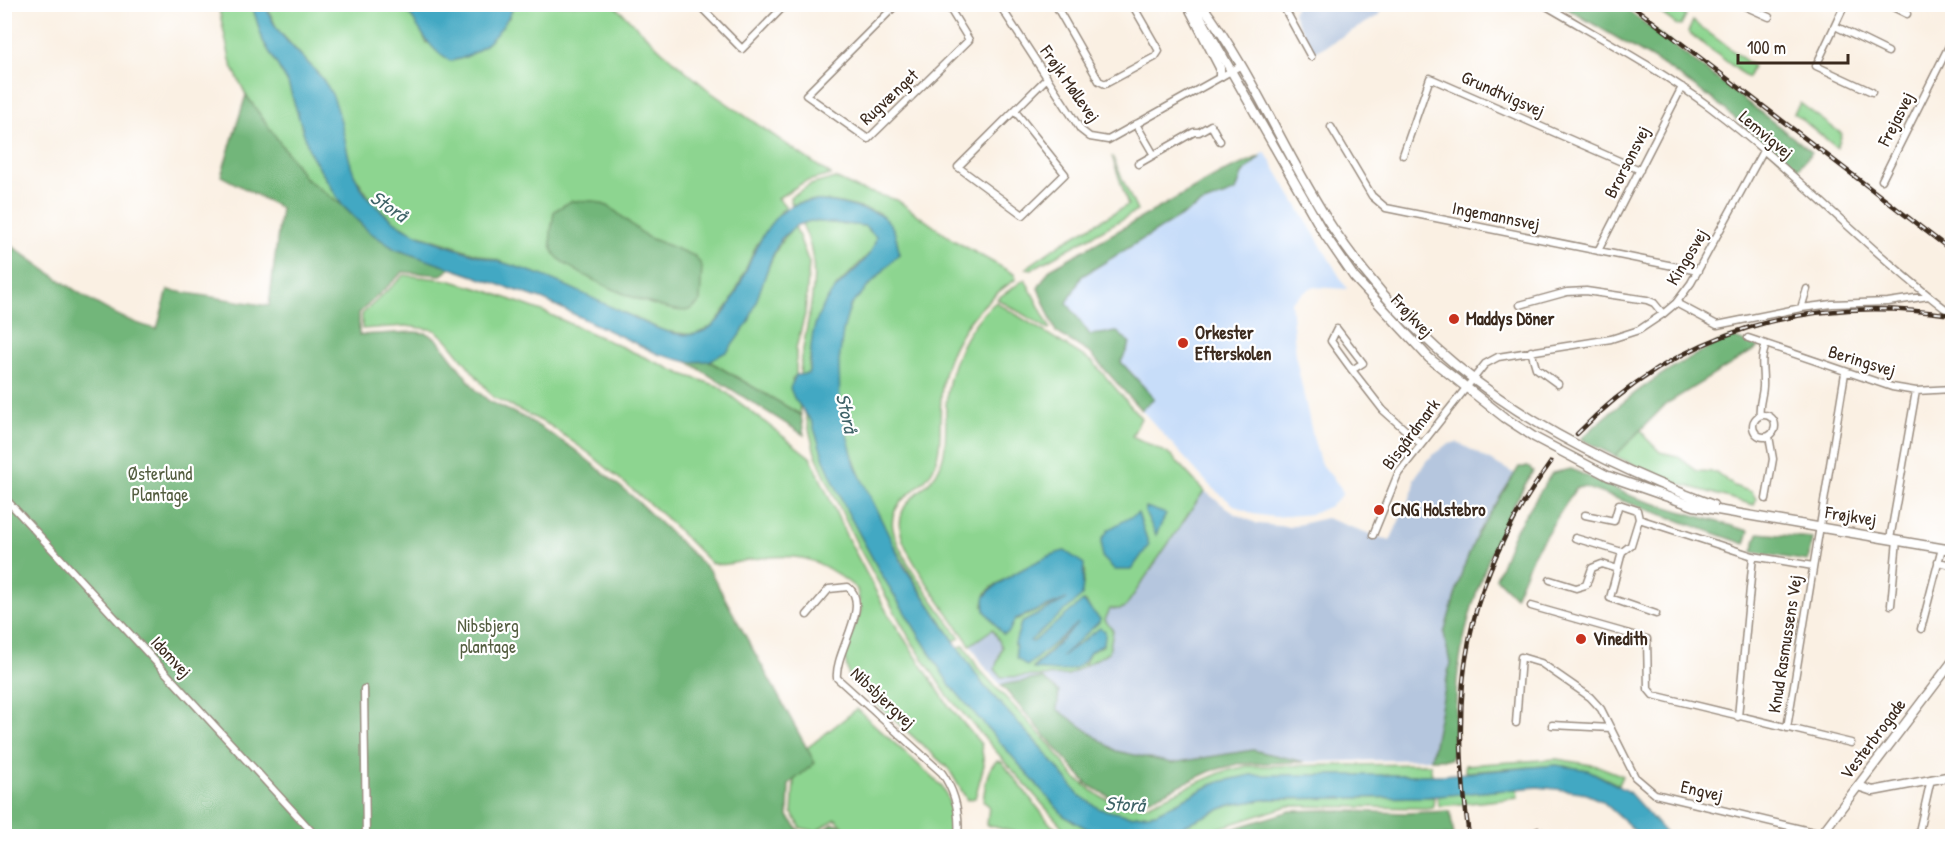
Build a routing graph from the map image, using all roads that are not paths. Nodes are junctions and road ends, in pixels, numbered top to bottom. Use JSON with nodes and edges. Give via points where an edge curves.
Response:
{"nodes":[{"id":1,"x":698,"y":4,"type":"edge"},
{"id":2,"x":786,"y":4,"type":"edge"},
{"id":3,"x":897,"y":4,"type":"edge"},
{"id":4,"x":947,"y":4,"type":"edge"},
{"id":5,"x":1055,"y":4,"type":"edge"},
{"id":6,"x":1132,"y":4,"type":"edge"},
{"id":7,"x":1187,"y":4,"type":"edge"},
{"id":8,"x":1193,"y":4,"type":"edge"},
{"id":9,"x":1201,"y":4,"type":"edge"},
{"id":10,"x":1282,"y":4,"type":"edge"},
{"id":11,"x":1543,"y":4,"type":"edge"},
{"id":12,"x":1740,"y":4,"type":"edge"},
{"id":13,"x":1845,"y":4,"type":"edge"},
{"id":14,"x":1887,"y":4,"type":"edge"},
{"id":15,"x":999,"y":5,"type":"edge"},
{"id":16,"x":1907,"y":14,"type":"dead end"},
{"id":17,"x":1769,"y":17,"type":"dead end"},
{"id":18,"x":1835,"y":26,"type":"junction"},
{"id":19,"x":1953,"y":40,"type":"edge"},
{"id":20,"x":1888,"y":52,"type":"dead end"},
{"id":21,"x":1311,"y":57,"type":"dead end"},
{"id":22,"x":1240,"y":66,"type":"junction"},
{"id":23,"x":1231,"y":71,"type":"junction"},
{"id":24,"x":1220,"y":76,"type":"junction"},
{"id":25,"x":1047,"y":78,"type":"junction"},
{"id":26,"x":1682,"y":87,"type":"junction"},
{"id":27,"x":1872,"y":92,"type":"dead end"},
{"id":28,"x":1015,"y":111,"type":"junction"},
{"id":29,"x":1136,"y":124,"type":"junction"},
{"id":30,"x":1331,"y":127,"type":"dead end"},
{"id":31,"x":1220,"y":141,"type":"dead end"},
{"id":32,"x":1763,"y":152,"type":"junction"},
{"id":33,"x":1154,"y":155,"type":"junction"},
{"id":34,"x":1403,"y":155,"type":"dead end"},
{"id":35,"x":1138,"y":164,"type":"dead end"},
{"id":36,"x":1640,"y":170,"type":"junction"},
{"id":37,"x":1882,"y":180,"type":"dead end"},
{"id":38,"x":1598,"y":251,"type":"junction"},
{"id":39,"x":1698,"y":271,"type":"junction"},
{"id":40,"x":1807,"y":289,"type":"dead end"},
{"id":41,"x":1929,"y":296,"type":"junction"},
{"id":42,"x":1676,"y":303,"type":"junction"},
{"id":43,"x":1520,"y":305,"type":"dead end"},
{"id":44,"x":1801,"y":308,"type":"junction"},
{"id":45,"x":1663,"y":314,"type":"junction"},
{"id":46,"x":1953,"y":314,"type":"edge"},
{"id":47,"x":1749,"y":338,"type":"dead end"},
{"id":48,"x":1766,"y":344,"type":"junction"},
{"id":49,"x":1531,"y":351,"type":"junction"},
{"id":50,"x":1352,"y":370,"type":"junction"},
{"id":51,"x":1845,"y":373,"type":"junction"},
{"id":52,"x":1471,"y":378,"type":"junction"},
{"id":53,"x":1558,"y":384,"type":"dead end"},
{"id":54,"x":1464,"y":388,"type":"junction"},
{"id":55,"x":1953,"y":389,"type":"edge"},
{"id":56,"x":1916,"y":391,"type":"junction"},
{"id":57,"x":1760,"y":415,"type":"junction"},
{"id":58,"x":1769,"y":436,"type":"junction"},
{"id":59,"x":1421,"y":444,"type":"junction"},
{"id":60,"x":4,"y":497,"type":"edge"},
{"id":61,"x":1766,"y":499,"type":"dead end"},
{"id":62,"x":1730,"y":511,"type":"junction"},
{"id":63,"x":1585,"y":515,"type":"dead end"},
{"id":64,"x":1639,"y":519,"type":"junction"},
{"id":65,"x":1820,"y":528,"type":"junction"},
{"id":66,"x":1373,"y":535,"type":"dead end"},
{"id":67,"x":1575,"y":537,"type":"dead end"},
{"id":68,"x":1894,"y":540,"type":"junction"},
{"id":69,"x":1942,"y":548,"type":"junction"},
{"id":70,"x":1953,"y":550,"type":"edge"},
{"id":71,"x":1622,"y":552,"type":"junction"},
{"id":72,"x":1753,"y":556,"type":"junction"},
{"id":73,"x":1938,"y":562,"type":"junction"},
{"id":74,"x":1953,"y":564,"type":"edge"},
{"id":75,"x":1813,"y":566,"type":"junction"},
{"id":76,"x":1618,"y":569,"type":"junction"},
{"id":77,"x":1550,"y":580,"type":"dead end"},
{"id":78,"x":1891,"y":605,"type":"dead end"},
{"id":79,"x":1531,"y":606,"type":"dead end"},
{"id":80,"x":1656,"y":614,"type":"dead end"},
{"id":81,"x":807,"y":615,"type":"dead end"},
{"id":82,"x":1921,"y":629,"type":"dead end"},
{"id":83,"x":1953,"y":662,"type":"edge"},
{"id":84,"x":364,"y":689,"type":"dead end"},
{"id":85,"x":1738,"y":717,"type":"junction"},
{"id":86,"x":1516,"y":723,"type":"dead end"},
{"id":87,"x":1552,"y":725,"type":"dead end"},
{"id":88,"x":1611,"y":728,"type":"junction"},
{"id":89,"x":1787,"y":728,"type":"junction"},
{"id":90,"x":1851,"y":743,"type":"dead end"},
{"id":91,"x":1953,"y":776,"type":"edge"},
{"id":92,"x":1930,"y":779,"type":"junction"},
{"id":93,"x":1858,"y":786,"type":"junction"},
{"id":94,"x":1528,"y":835,"type":"edge"},
{"id":95,"x":1821,"y":835,"type":"edge"},
{"id":96,"x":316,"y":837,"type":"edge"},
{"id":97,"x":366,"y":837,"type":"edge"},
{"id":98,"x":958,"y":837,"type":"edge"},
{"id":99,"x":1554,"y":837,"type":"edge"},
{"id":100,"x":1918,"y":837,"type":"edge"}],
"edges":[{"from":1,"to":2,"type":"street","via":[[742,49]]},
{"from":3,"to":4,"type":"street","name":"Rugvænget","via":[[806,95],[868,139],[969,40]]},
{"from":5,"to":6,"type":"street","via":[[1099,81],[1105,84],[1155,57],[1159,51]]},
{"from":7,"to":24,"type":"street","via":[[1220,68]]},
{"from":8,"to":23,"type":"street","name":"Frøjkvej"},
{"from":9,"to":22,"type":"street","name":"Frøjkvej"},
{"from":10,"to":21,"type":"street"},
{"from":11,"to":26,"type":"street","name":"Lemvigvej"},
{"from":12,"to":17,"type":"street"},
{"from":13,"to":18,"type":"street"},
{"from":14,"to":16,"type":"street"},
{"from":15,"to":25,"type":"street","name":"Frøjk Møllevej"},
{"from":18,"to":20,"type":"street"},
{"from":18,"to":27,"type":"street","via":[[1816,66]]},
{"from":19,"to":37,"type":"street","name":"Frejasvej"},
{"from":22,"to":23,"type":"street","name":"Frøjk Møllevej"},
{"from":22,"to":52,"type":"street","name":"Frøjkvej","via":[[1332,226],[1363,270],[1411,324]]},
{"from":23,"to":24,"type":"street","name":"Frøjk Møllevej"},
{"from":23,"to":54,"type":"street","name":"Frøjkvej","via":[[1323,232],[1354,277],[1402,332]]},
{"from":24,"to":29,"type":"street","name":"Frøjk Møllevej"},
{"from":25,"to":28,"type":"street"},
{"from":25,"to":29,"type":"street","name":"Frøjk Møllevej","via":[[1081,130],[1090,137],[1108,140]]},
{"from":26,"to":32,"type":"street","name":"Lemvigvej"},
{"from":26,"to":36,"type":"street","name":"Brorsonsvej"},
{"from":28,"to":28,"type":"street","via":[[958,167],[1023,215],[1065,174]]},
{"from":29,"to":33,"type":"street"},
{"from":30,"to":38,"type":"street","name":"Ingemannsvej","via":[[1372,196],[1386,208]]},
{"from":31,"to":33,"type":"street","via":[[1211,125]]},
{"from":32,"to":39,"type":"street","name":"Kingosvej"},
{"from":32,"to":41,"type":"street","name":"Lemvigvej"},
{"from":33,"to":35,"type":"street"},
{"from":34,"to":36,"type":"street","name":"Grundtvigsvej","via":[[1430,78]]},
{"from":36,"to":38,"type":"street","name":"Brorsonsvej"},
{"from":38,"to":39,"type":"street","name":"Ingemannsvej"},
{"from":39,"to":42,"type":"street","name":"Kingosvej"},
{"from":40,"to":44,"type":"street"},
{"from":41,"to":44,"type":"street"},
{"from":41,"to":46,"type":"street","name":"Lemvigvej"},
{"from":42,"to":44,"type":"street","via":[[1717,325]]},
{"from":42,"to":45,"type":"street","name":"Kingosvej"},
{"from":43,"to":45,"type":"street","via":[[1586,291],[1647,300]]},
{"from":45,"to":49,"type":"street","name":"Kingosvej","via":[[1639,330],[1611,339]]},
{"from":47,"to":48,"type":"street","name":"Beringsvej"},
{"from":48,"to":51,"type":"street","name":"Beringsvej"},
{"from":48,"to":57,"type":"street","via":[[1761,362]]},
{"from":49,"to":52,"type":"street","name":"Kingosvej","via":[[1498,357]]},
{"from":49,"to":53,"type":"street","via":[[1536,368]]},
{"from":50,"to":50,"type":"street","via":[[1363,363],[1337,329],[1331,341]]},
{"from":50,"to":59,"type":"street","via":[[1383,410]]},
{"from":51,"to":56,"type":"street","name":"Beringsvej"},
{"from":51,"to":65,"type":"street","name":"Knud Rasmussens Vej"},
{"from":52,"to":54,"type":"street","name":"Kingosvej"},
{"from":52,"to":62,"type":"street","name":"Frøjkvej","via":[[1508,406],[1576,446],[1652,482]]},
{"from":54,"to":59,"type":"street","name":"Bisgårdmark"},
{"from":54,"to":62,"type":"street","name":"Frøjkvej","via":[[1534,437],[1608,476],[1694,506]]},
{"from":55,"to":56,"type":"street","name":"Beringsvej"},
{"from":56,"to":68,"type":"street"},
{"from":57,"to":58,"type":"street","via":[[1767,414],[1774,421],[1775,428]]},
{"from":57,"to":58,"type":"street","via":[[1754,419],[1753,430],[1761,437]]},
{"from":58,"to":61,"type":"street","via":[[1773,459]]},
{"from":59,"to":66,"type":"street","name":"Bisgårdmark","via":[[1398,474]]},
{"from":60,"to":96,"type":"street","name":"Idomvej"},
{"from":62,"to":65,"type":"street","name":"Frøjkvej"},
{"from":63,"to":64,"type":"street","name":"Knud Rasmussens Vej","via":[[1614,521],[1619,504],[1637,510]]},
{"from":64,"to":71,"type":"street","via":[[1630,545]]},
{"from":64,"to":72,"type":"street","name":"Knud Rasmussens Vej"},
{"from":65,"to":68,"type":"street","name":"Frøjkvej"},
{"from":65,"to":75,"type":"street","name":"Knud Rasmussens Vej"},
{"from":67,"to":71,"type":"street"},
{"from":68,"to":69,"type":"street","name":"Frøjkvej"},
{"from":68,"to":78,"type":"street","name":"Frøjkvej"},
{"from":69,"to":70,"type":"street","name":"Frøjkvej"},
{"from":69,"to":73,"type":"street"},
{"from":71,"to":76,"type":"street"},
{"from":72,"to":75,"type":"street","name":"Knud Rasmussens Vej"},
{"from":72,"to":85,"type":"street","name":"Knud Rasmussens Vej"},
{"from":73,"to":74,"type":"street"},
{"from":73,"to":82,"type":"street"},
{"from":75,"to":89,"type":"street","name":"Knud Rasmussens Vej"},
{"from":76,"to":77,"type":"street","via":[[1602,564],[1592,568],[1586,585],[1576,588]]},
{"from":76,"to":80,"type":"street","via":[[1610,598]]},
{"from":79,"to":85,"type":"street","name":"Knud Rasmussens Vej","via":[[1647,639],[1648,689],[1653,695]]},
{"from":81,"to":98,"type":"street","name":"Nibsbjergvej","via":[[829,589],[848,588],[854,592],[855,614],[838,657],[837,678],[942,773],[957,805]]},
{"from":83,"to":93,"type":"street","name":"Vesterbrogade"},
{"from":84,"to":97,"type":"street"},
{"from":85,"to":89,"type":"street","name":"Knud Rasmussens Vej"},
{"from":86,"to":88,"type":"street","name":"Engvej","via":[[1521,657],[1541,663],[1590,697]]},
{"from":87,"to":88,"type":"street"},
{"from":88,"to":95,"type":"street","name":"Engvej","via":[[1635,777],[1655,794]]},
{"from":89,"to":90,"type":"street","name":"Knud Rasmussens Vej"},
{"from":91,"to":92,"type":"street"},
{"from":92,"to":93,"type":"street","via":[[1873,791]]},
{"from":92,"to":100,"type":"street"},
{"from":93,"to":95,"type":"street","name":"Vesterbrogade"},
{"from":94,"to":99,"type":"street","via":[[1538,831]]}]}
